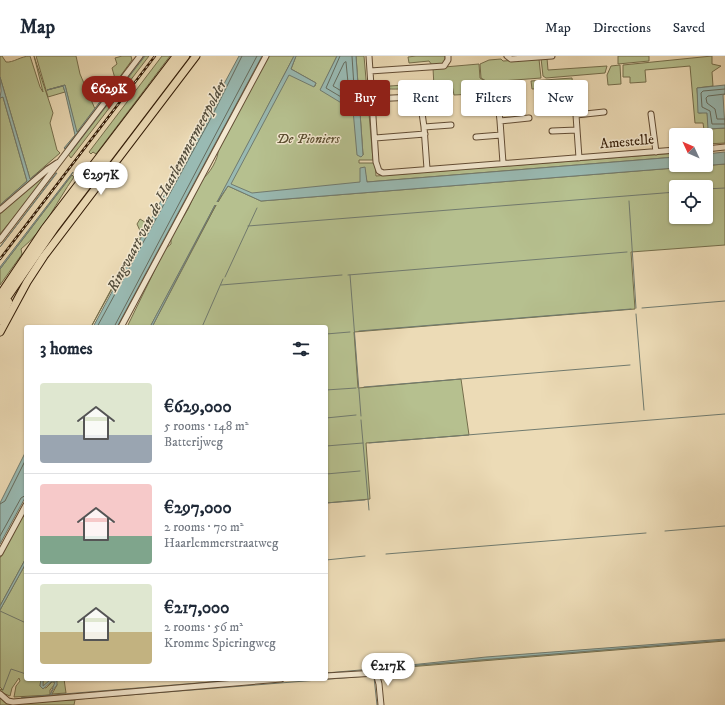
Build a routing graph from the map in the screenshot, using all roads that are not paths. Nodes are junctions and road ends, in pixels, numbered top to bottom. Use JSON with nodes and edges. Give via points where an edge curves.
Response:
{"nodes":[{"id":1,"x":140,"y":56,"type":"edge"},
{"id":2,"x":177,"y":56,"type":"edge"},
{"id":3,"x":185,"y":56,"type":"edge"},
{"id":4,"x":196,"y":56,"type":"edge"},
{"id":5,"x":266,"y":56,"type":"edge"},
{"id":6,"x":369,"y":56,"type":"edge"},
{"id":7,"x":448,"y":56,"type":"edge"},
{"id":8,"x":507,"y":56,"type":"edge"},
{"id":9,"x":552,"y":56,"type":"edge"},
{"id":10,"x":370,"y":71,"type":"junction"},
{"id":11,"x":371,"y":80,"type":"edge"},
{"id":12,"x":604,"y":112,"type":"dead end"},
{"id":13,"x":588,"y":114,"type":"edge"},
{"id":14,"x":651,"y":114,"type":"dead end"},
{"id":15,"x":373,"y":116,"type":"edge"},
{"id":16,"x":422,"y":116,"type":"edge"},
{"id":17,"x":499,"y":116,"type":"edge"},
{"id":18,"x":576,"y":116,"type":"edge"},
{"id":19,"x":529,"y":118,"type":"dead end"},
{"id":20,"x":500,"y":121,"type":"junction"},
{"id":21,"x":451,"y":125,"type":"dead end"},
{"id":22,"x":424,"y":127,"type":"junction"},
{"id":23,"x":577,"y":130,"type":"junction"},
{"id":24,"x":552,"y":131,"type":"dead end"},
{"id":25,"x":425,"y":134,"type":"junction"},
{"id":26,"x":501,"y":135,"type":"junction"},
{"id":27,"x":476,"y":137,"type":"dead end"},
{"id":28,"x":375,"y":138,"type":"junction"},
{"id":29,"x":725,"y":147,"type":"edge"},
{"id":30,"x":713,"y":148,"type":"edge"},
{"id":31,"x":669,"y":151,"type":"edge"},
{"id":32,"x":656,"y":152,"type":"junction"},
{"id":33,"x":579,"y":158,"type":"junction"},
{"id":34,"x":58,"y":162,"type":"junction"},
{"id":35,"x":503,"y":163,"type":"junction"},
{"id":36,"x":427,"y":169,"type":"junction"},
{"id":37,"x":0,"y":210,"type":"edge"},
{"id":38,"x":0,"y":240,"type":"edge"},
{"id":39,"x":15,"y":284,"type":"junction"},
{"id":40,"x":0,"y":296,"type":"edge"},
{"id":41,"x":0,"y":308,"type":"edge"},
{"id":42,"x":0,"y":320,"type":"edge"},
{"id":43,"x":123,"y":325,"type":"edge"},
{"id":44,"x":0,"y":332,"type":"edge"},
{"id":45,"x":24,"y":509,"type":"edge"},
{"id":46,"x":0,"y":554,"type":"edge"},
{"id":47,"x":328,"y":676,"type":"edge"},
{"id":48,"x":258,"y":681,"type":"edge"},
{"id":49,"x":0,"y":694,"type":"edge"},
{"id":50,"x":381,"y":705,"type":"edge"}],
"edges":[{"from":1,"to":34,"type":"street"},
{"from":2,"to":40,"type":"highway","via":[[45,229]]},
{"from":3,"to":39,"type":"highway","via":[[55,227]]},
{"from":4,"to":44,"type":"main road","via":[[44,256]]},
{"from":5,"to":43,"type":"street"},
{"from":6,"to":10,"type":"street"},
{"from":7,"to":10,"type":"street","via":[[444,66]]},
{"from":8,"to":9,"type":"street","via":[[512,59]]},
{"from":10,"to":11,"type":"street"},
{"from":12,"to":13,"type":"street"},
{"from":14,"to":32,"type":"street"},
{"from":15,"to":28,"type":"street"},
{"from":16,"to":22,"type":"street"},
{"from":17,"to":20,"type":"street"},
{"from":18,"to":23,"type":"street"},
{"from":19,"to":20,"type":"street"},
{"from":20,"to":26,"type":"street"},
{"from":21,"to":22,"type":"street"},
{"from":22,"to":25,"type":"street"},
{"from":23,"to":24,"type":"street"},
{"from":23,"to":33,"type":"street"},
{"from":25,"to":28,"type":"street"},
{"from":25,"to":36,"type":"street"},
{"from":26,"to":27,"type":"street"},
{"from":26,"to":35,"type":"street"},
{"from":28,"to":36,"type":"street","name":"Amestelle","via":[[379,171],[383,173]]},
{"from":29,"to":30,"type":"street"},
{"from":31,"to":32,"type":"street","name":"Amestelle"},
{"from":32,"to":33,"type":"street","name":"Amestelle"},
{"from":33,"to":35,"type":"street","name":"Amestelle"},
{"from":34,"to":37,"type":"street"},
{"from":34,"to":38,"type":"street"},
{"from":35,"to":36,"type":"street","name":"Amestelle"},
{"from":39,"to":41,"type":"highway"},
{"from":39,"to":42,"type":"highway"},
{"from":45,"to":46,"type":"street"},
{"from":47,"to":50,"type":"street","via":[[376,673],[380,684]]},
{"from":48,"to":49,"type":"street","via":[[13,702]]}]}
